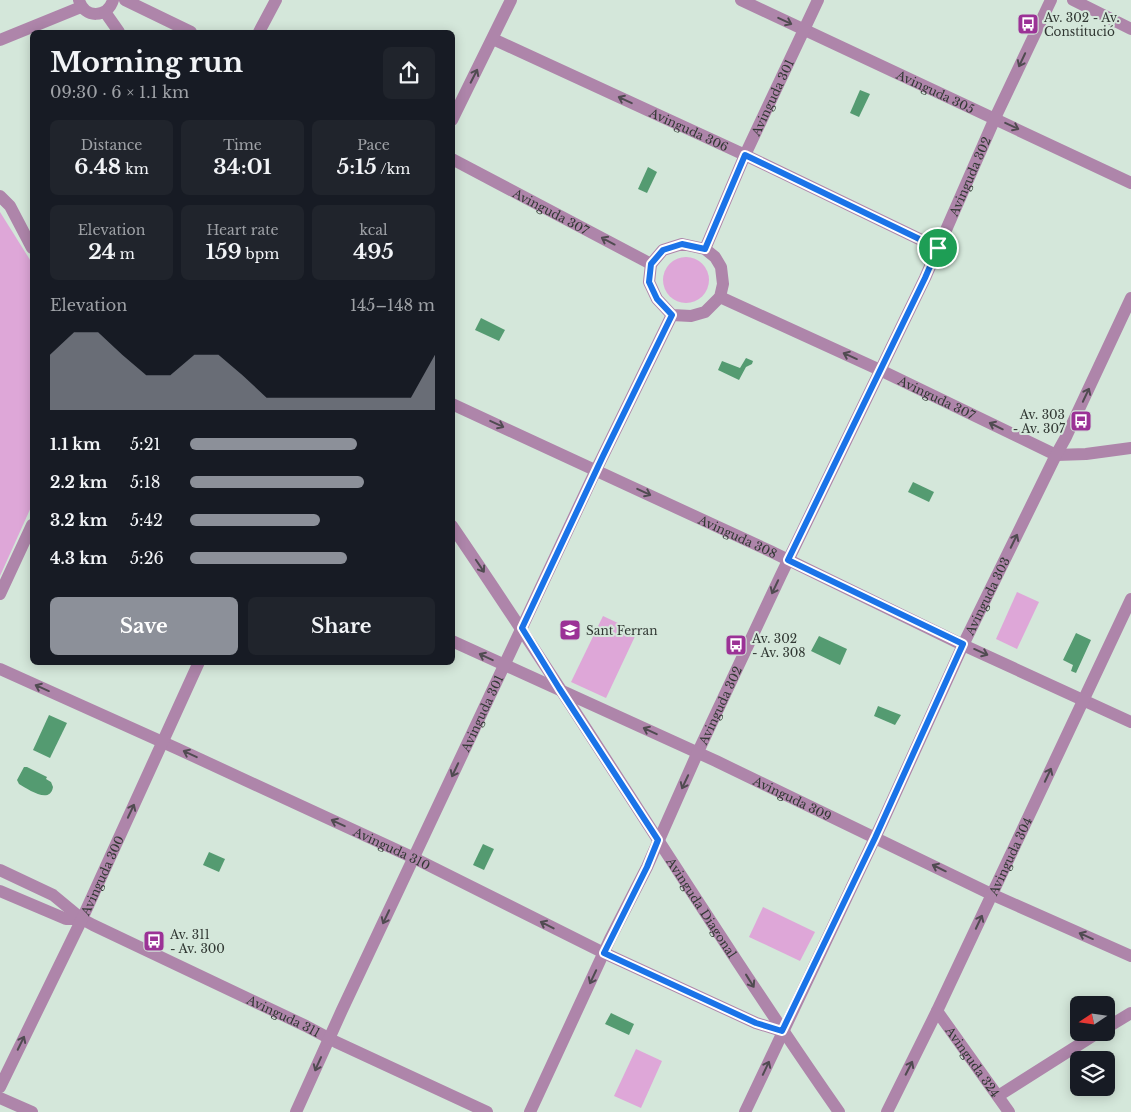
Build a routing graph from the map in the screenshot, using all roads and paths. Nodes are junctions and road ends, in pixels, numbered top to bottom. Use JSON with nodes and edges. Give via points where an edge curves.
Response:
{"nodes":[{"id":1,"x":113,"y":0,"type":"edge"},
{"id":2,"x":125,"y":0,"type":"edge"},
{"id":3,"x":276,"y":0,"type":"edge"},
{"id":4,"x":511,"y":0,"type":"edge"},
{"id":5,"x":741,"y":0,"type":"edge"},
{"id":6,"x":818,"y":0,"type":"edge"},
{"id":7,"x":1051,"y":0,"type":"edge"},
{"id":8,"x":1073,"y":0,"type":"edge"},
{"id":9,"x":80,"y":3,"type":"edge"},
{"id":10,"x":105,"y":12,"type":"junction"},
{"id":11,"x":1131,"y":29,"type":"edge"},
{"id":12,"x":118,"y":30,"type":"edge"},
{"id":13,"x":187,"y":30,"type":"edge"},
{"id":14,"x":260,"y":30,"type":"edge"},
{"id":15,"x":804,"y":30,"type":"junction"},
{"id":16,"x":493,"y":39,"type":"junction"},
{"id":17,"x":0,"y":40,"type":"edge"},
{"id":18,"x":455,"y":114,"type":"edge"},
{"id":19,"x":995,"y":118,"type":"junction"},
{"id":20,"x":745,"y":155,"type":"junction"},
{"id":21,"x":455,"y":161,"type":"edge"},
{"id":22,"x":1131,"y":183,"type":"edge"},
{"id":23,"x":0,"y":196,"type":"edge"},
{"id":24,"x":30,"y":244,"type":"edge"},
{"id":25,"x":938,"y":248,"type":"junction"},
{"id":26,"x":705,"y":249,"type":"junction"},
{"id":27,"x":651,"y":264,"type":"junction"},
{"id":28,"x":720,"y":297,"type":"junction"},
{"id":29,"x":1131,"y":298,"type":"edge"},
{"id":30,"x":672,"y":315,"type":"junction"},
{"id":31,"x":880,"y":370,"type":"junction"},
{"id":32,"x":455,"y":405,"type":"edge"},
{"id":33,"x":1131,"y":448,"type":"edge"},
{"id":34,"x":1056,"y":455,"type":"junction"},
{"id":35,"x":596,"y":470,"type":"junction"},
{"id":36,"x":30,"y":529,"type":"edge"},
{"id":37,"x":455,"y":530,"type":"edge"},
{"id":38,"x":788,"y":560,"type":"junction"},
{"id":39,"x":0,"y":594,"type":"edge"},
{"id":40,"x":1131,"y":599,"type":"edge"},
{"id":41,"x":1128,"y":613,"type":"edge"},
{"id":42,"x":522,"y":628,"type":"junction"},
{"id":43,"x":455,"y":642,"type":"edge"},
{"id":44,"x":963,"y":644,"type":"junction"},
{"id":45,"x":199,"y":665,"type":"edge"},
{"id":46,"x":505,"y":665,"type":"junction"},
{"id":47,"x":0,"y":670,"type":"edge"},
{"id":48,"x":559,"y":688,"type":"junction"},
{"id":49,"x":1084,"y":700,"type":"junction"},
{"id":50,"x":1131,"y":722,"type":"edge"},
{"id":51,"x":162,"y":742,"type":"junction"},
{"id":52,"x":697,"y":754,"type":"junction"},
{"id":53,"x":875,"y":838,"type":"junction"},
{"id":54,"x":658,"y":840,"type":"junction"},
{"id":55,"x":414,"y":858,"type":"junction"},
{"id":56,"x":0,"y":870,"type":"edge"},
{"id":57,"x":0,"y":891,"type":"edge"},
{"id":58,"x":991,"y":894,"type":"junction"},
{"id":59,"x":82,"y":919,"type":"junction"},
{"id":60,"x":604,"y":953,"type":"junction"},
{"id":61,"x":1131,"y":956,"type":"edge"},
{"id":62,"x":937,"y":1011,"type":"junction"},
{"id":63,"x":1131,"y":1013,"type":"edge"},
{"id":64,"x":1115,"y":1023,"type":"edge"},
{"id":65,"x":782,"y":1031,"type":"junction"},
{"id":66,"x":330,"y":1039,"type":"junction"},
{"id":67,"x":1086,"y":1041,"type":"edge"},
{"id":68,"x":0,"y":1087,"type":"edge"},
{"id":69,"x":998,"y":1096,"type":"junction"},
{"id":70,"x":0,"y":1098,"type":"edge"},
{"id":71,"x":32,"y":1112,"type":"edge"},
{"id":72,"x":296,"y":1112,"type":"edge"},
{"id":73,"x":487,"y":1112,"type":"edge"},
{"id":74,"x":530,"y":1112,"type":"edge"},
{"id":75,"x":745,"y":1112,"type":"edge"},
{"id":76,"x":839,"y":1112,"type":"edge"},
{"id":77,"x":887,"y":1112,"type":"edge"},
{"id":78,"x":1009,"y":1112,"type":"edge"}],
"edges":[{"from":1,"to":10,"type":"street"},
{"from":2,"to":13,"type":"street"},
{"from":3,"to":14,"type":"street"},
{"from":4,"to":16,"type":"street"},
{"from":5,"to":15,"type":"street","name":"Avinguda 305","one_way":true},
{"from":6,"to":15,"type":"street","name":"Avinguda 301"},
{"from":7,"to":19,"type":"street","name":"Avinguda 302","one_way":true},
{"from":8,"to":11,"type":"street"},
{"from":9,"to":10,"type":"street","via":[[88,13]]},
{"from":9,"to":17,"type":"street"},
{"from":10,"to":12,"type":"street"},
{"from":15,"to":19,"type":"street","name":"Avinguda 305"},
{"from":15,"to":20,"type":"street","name":"Avinguda 301"},
{"from":18,"to":16,"type":"street","one_way":true},
{"from":20,"to":16,"type":"street","name":"Avinguda 306","one_way":true},
{"from":19,"to":22,"type":"street","name":"Avinguda 305","one_way":true},
{"from":19,"to":25,"type":"street","name":"Avinguda 302"},
{"from":20,"to":25,"type":"street","name":"Avinguda 306"},
{"from":20,"to":26,"type":"street","name":"Avinguda 301"},
{"from":27,"to":21,"type":"street","name":"Avinguda 307","one_way":true},
{"from":23,"to":24,"type":"street","via":[[10,206]]},
{"from":25,"to":31,"type":"street","name":"Avinguda 302"},
{"from":26,"to":27,"type":"street","via":[[682,244],[663,250]]},
{"from":26,"to":28,"type":"street","via":[[721,267],[723,284]]},
{"from":27,"to":30,"type":"street","via":[[649,282],[657,299]]},
{"from":28,"to":30,"type":"street","via":[[705,312],[691,316]]},
{"from":31,"to":28,"type":"street","name":"Avinguda 307","one_way":true},
{"from":34,"to":29,"type":"street","name":"Avinguda 303","one_way":true},
{"from":30,"to":35,"type":"street","name":"Avinguda 301"},
{"from":34,"to":31,"type":"street","name":"Avinguda 307","one_way":true},
{"from":31,"to":38,"type":"street","name":"Avinguda 302"},
{"from":32,"to":35,"type":"street","name":"Avinguda 308","one_way":true},
{"from":33,"to":34,"type":"street","name":"Avinguda 307"},
{"from":44,"to":34,"type":"street","name":"Avinguda 303","one_way":true},
{"from":35,"to":38,"type":"street","name":"Avinguda 308","one_way":true},
{"from":35,"to":42,"type":"street","name":"Avinguda 301"},
{"from":36,"to":39,"type":"street"},
{"from":37,"to":42,"type":"street","name":"Avinguda Diagonal","one_way":true},
{"from":38,"to":44,"type":"street","name":"Avinguda 308"},
{"from":38,"to":52,"type":"street","name":"Avinguda 302","one_way":true},
{"from":40,"to":41,"type":"street","name":"Avinguda 304"},
{"from":41,"to":49,"type":"street","name":"Avinguda 304"},
{"from":42,"to":46,"type":"street","name":"Avinguda 301"},
{"from":42,"to":48,"type":"street","name":"Avinguda Diagonal"},
{"from":46,"to":43,"type":"street","name":"Avinguda 309","one_way":true},
{"from":44,"to":49,"type":"street","name":"Avinguda 308","one_way":true},
{"from":44,"to":53,"type":"street","name":"Avinguda 303"},
{"from":45,"to":51,"type":"street","name":"Avinguda 300"},
{"from":46,"to":48,"type":"street","name":"Avinguda 309"},
{"from":46,"to":55,"type":"street","name":"Avinguda 301","one_way":true},
{"from":51,"to":47,"type":"street","name":"Avinguda 310","one_way":true},
{"from":52,"to":48,"type":"street","name":"Avinguda 309","one_way":true},
{"from":48,"to":54,"type":"street","name":"Avinguda Diagonal"},
{"from":49,"to":50,"type":"street","name":"Avinguda 308"},
{"from":58,"to":49,"type":"street","name":"Avinguda 304","one_way":true},
{"from":55,"to":51,"type":"street","name":"Avinguda 310","one_way":true},
{"from":59,"to":51,"type":"street","name":"Avinguda 300","one_way":true},
{"from":52,"to":53,"type":"street","name":"Avinguda 309"},
{"from":52,"to":54,"type":"street","name":"Avinguda 302","one_way":true},
{"from":58,"to":53,"type":"street","name":"Avinguda 309","one_way":true},
{"from":53,"to":65,"type":"street","name":"Avinguda 303"},
{"from":54,"to":60,"type":"street","name":"Avinguda 302"},
{"from":54,"to":65,"type":"street","name":"Avinguda Diagonal","one_way":true},
{"from":60,"to":55,"type":"street","name":"Avinguda 310","one_way":true},
{"from":55,"to":66,"type":"street","name":"Avinguda 301","one_way":true},
{"from":56,"to":59,"type":"street","via":[[53,895]]},
{"from":57,"to":59,"type":"street","via":[[66,919]]},
{"from":61,"to":58,"type":"street","name":"Avinguda 309","one_way":true},
{"from":62,"to":58,"type":"street","name":"Avinguda 304","one_way":true},
{"from":59,"to":66,"type":"street","name":"Avinguda 311"},
{"from":68,"to":59,"type":"street","name":"Avinguda 300","one_way":true},
{"from":60,"to":65,"type":"street","name":"Avinguda 310","via":[[756,1023]]},
{"from":60,"to":74,"type":"street","name":"Avinguda 302","one_way":true},
{"from":62,"to":69,"type":"street","name":"Avinguda 324"},
{"from":77,"to":62,"type":"street","name":"Avinguda 304","one_way":true},
{"from":63,"to":64,"type":"street"},
{"from":75,"to":65,"type":"street","name":"Avinguda 303","one_way":true},
{"from":65,"to":76,"type":"street","name":"Avinguda Diagonal"},
{"from":66,"to":72,"type":"street","name":"Avinguda 301","one_way":true},
{"from":66,"to":73,"type":"street","name":"Avinguda 311"},
{"from":67,"to":69,"type":"street"},
{"from":69,"to":78,"type":"street","name":"Avinguda 324"},
{"from":70,"to":71,"type":"street"}]}
